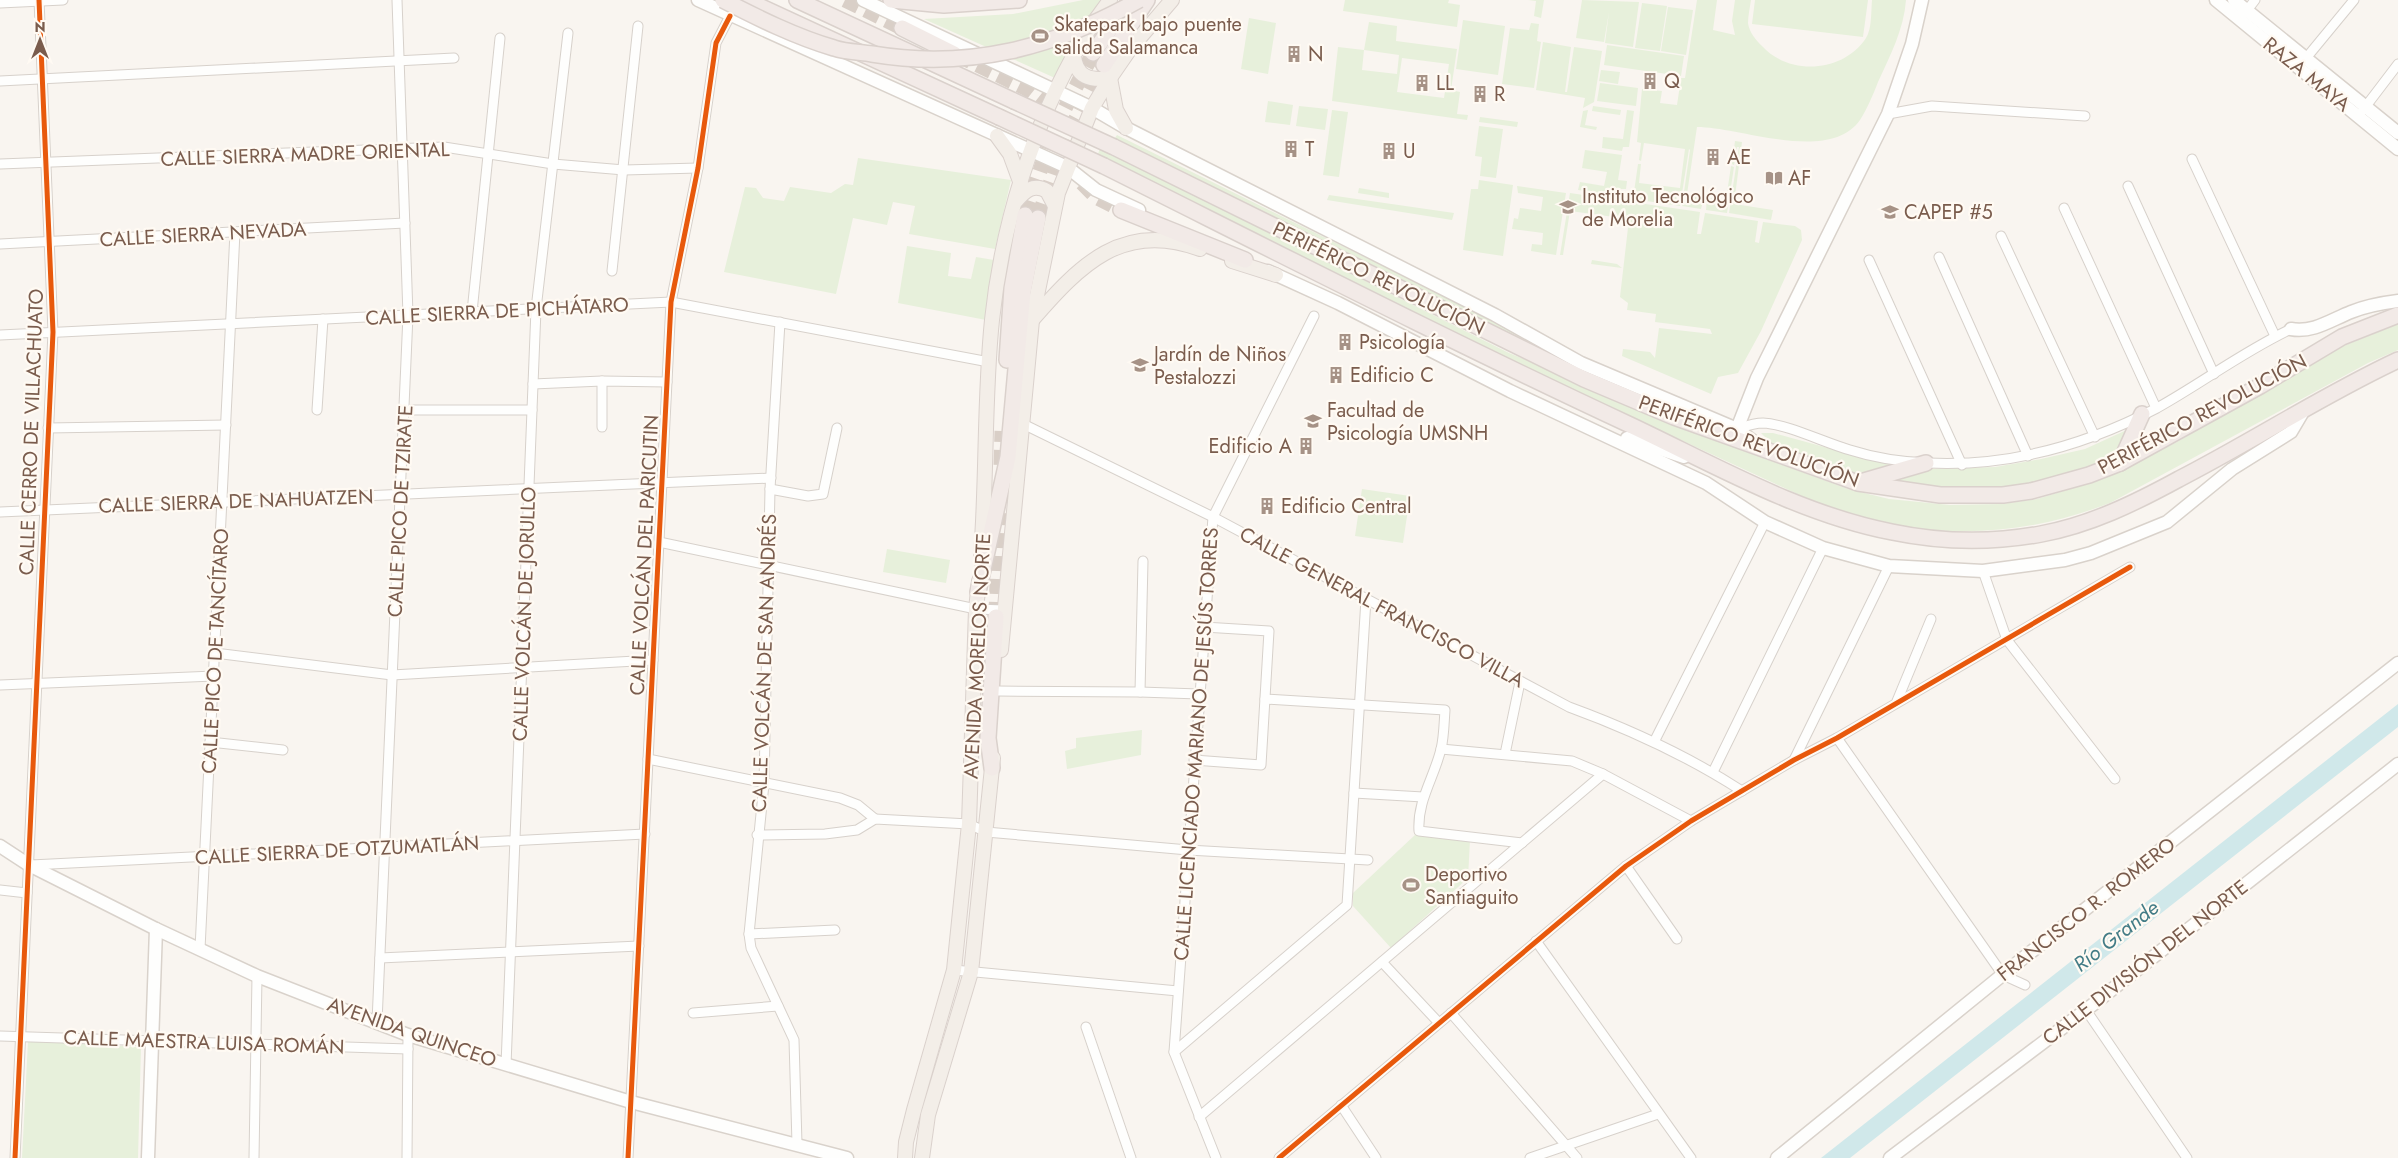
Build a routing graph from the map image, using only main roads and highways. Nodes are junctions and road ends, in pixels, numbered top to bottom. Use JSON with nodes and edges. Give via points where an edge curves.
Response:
{"nodes":[{"id":1,"x":698,"y":0,"type":"edge"},
{"id":2,"x":722,"y":0,"type":"edge"},
{"id":3,"x":746,"y":0,"type":"edge"},
{"id":4,"x":797,"y":0,"type":"edge"},
{"id":5,"x":863,"y":0,"type":"edge"},
{"id":6,"x":891,"y":0,"type":"edge"},
{"id":7,"x":1019,"y":0,"type":"edge"},
{"id":8,"x":1110,"y":0,"type":"edge"},
{"id":9,"x":1130,"y":0,"type":"edge"},
{"id":10,"x":1139,"y":0,"type":"edge"},
{"id":11,"x":1147,"y":0,"type":"edge"},
{"id":12,"x":1172,"y":0,"type":"edge"},
{"id":13,"x":1922,"y":0,"type":"edge"},
{"id":14,"x":2216,"y":0,"type":"edge"},
{"id":15,"x":2241,"y":6,"type":"edge"},
{"id":16,"x":902,"y":28,"type":"tunnel mouth"},
{"id":17,"x":1094,"y":53,"type":"tunnel mouth"},
{"id":18,"x":954,"y":54,"type":"tunnel mouth"},
{"id":19,"x":1074,"y":56,"type":"junction"},
{"id":20,"x":1107,"y":71,"type":"junction"},
{"id":21,"x":1056,"y":91,"type":"junction"},
{"id":22,"x":1092,"y":108,"type":"junction"},
{"id":23,"x":2362,"y":111,"type":"junction"},
{"id":24,"x":1126,"y":128,"type":"junction"},
{"id":25,"x":2398,"y":133,"type":"edge"},
{"id":26,"x":997,"y":136,"type":"junction"},
{"id":27,"x":2398,"y":150,"type":"edge"},
{"id":28,"x":1031,"y":151,"type":"junction"},
{"id":29,"x":1067,"y":167,"type":"junction"},
{"id":30,"x":1021,"y":184,"type":"junction"},
{"id":31,"x":1016,"y":201,"type":"junction"},
{"id":32,"x":1055,"y":206,"type":"junction"},
{"id":33,"x":1121,"y":210,"type":"tunnel mouth"},
{"id":34,"x":1245,"y":260,"type":"junction"},
{"id":35,"x":1276,"y":275,"type":"junction"},
{"id":36,"x":2398,"y":301,"type":"edge"},
{"id":37,"x":2398,"y":315,"type":"edge"},
{"id":38,"x":1032,"y":320,"type":"junction"},
{"id":39,"x":2291,"y":329,"type":"road end"},
{"id":40,"x":2398,"y":360,"type":"edge"},
{"id":41,"x":2304,"y":410,"type":"junction"},
{"id":42,"x":2149,"y":411,"type":"road end"},
{"id":43,"x":1572,"y":419,"type":"junction"},
{"id":44,"x":1737,"y":429,"type":"junction"},
{"id":45,"x":1002,"y":431,"type":"tunnel mouth"},
{"id":46,"x":1766,"y":450,"type":"junction"},
{"id":47,"x":1926,"y":463,"type":"road end"},
{"id":48,"x":2120,"y":463,"type":"junction"},
{"id":49,"x":1739,"y":476,"type":"junction"},
{"id":50,"x":1858,"y":483,"type":"junction"},
{"id":51,"x":978,"y":592,"type":"junction"},
{"id":52,"x":1000,"y":613,"type":"junction"},
{"id":53,"x":2398,"y":663,"type":"edge"},
{"id":54,"x":2398,"y":764,"type":"edge"},
{"id":55,"x":992,"y":768,"type":"junction"},
{"id":56,"x":0,"y":846,"type":"edge"},
{"id":57,"x":156,"y":929,"type":"junction"},
{"id":58,"x":148,"y":1158,"type":"edge"},
{"id":59,"x":847,"y":1158,"type":"edge"},
{"id":60,"x":905,"y":1158,"type":"edge"},
{"id":61,"x":922,"y":1158,"type":"edge"},
{"id":62,"x":1777,"y":1158,"type":"edge"},
{"id":63,"x":1890,"y":1158,"type":"edge"}],
"edges":[{"from":1,"to":26,"type":"main road"},
{"from":2,"to":10,"type":"highway","bridge":true,"via":[[772,24],[835,48],[893,58],[937,60],[972,59],[1031,47],[1089,25]]},
{"from":3,"to":49,"type":"highway","name":"PERIFÉRICO REVOLUCIÓN","bridge":true,"via":[[1104,166],[1536,381]]},
{"from":4,"to":46,"type":"highway","name":"PERIFÉRICO REVOLUCIÓN","bridge":true,"via":[[1114,147],[1584,380]]},
{"from":5,"to":21,"type":"main road"},
{"from":6,"to":7,"type":"highway","via":[[944,4]]},
{"from":8,"to":19,"type":"main road","name":"AVENIDA MORELOS NORTE"},
{"from":9,"to":17,"type":"highway"},
{"from":11,"to":20,"type":"highway"},
{"from":12,"to":20,"type":"main road","name":"AVENIDA MORELOS NORTE"},
{"from":13,"to":44,"type":"main road","via":[[1912,44],[1888,114],[1756,378]]},
{"from":14,"to":15,"type":"main road","name":"RAZA MAYA"},
{"from":15,"to":23,"type":"main road","name":"RAZA MAYA"},
{"from":15,"to":23,"type":"main road","name":"RAZA MAYA","via":[[2307,57]]},
{"from":16,"to":18,"type":"highway"},
{"from":19,"to":20,"type":"main road","via":[[1075,66],[1089,78]]},
{"from":19,"to":21,"type":"main road","name":"AVENIDA MORELOS NORTE"},
{"from":20,"to":22,"type":"main road","name":"AVENIDA MORELOS NORTE"},
{"from":20,"to":24,"type":"main road","via":[[1116,110]]},
{"from":21,"to":22,"type":"main road"},
{"from":21,"to":28,"type":"main road","name":"AVENIDA MORELOS NORTE"},
{"from":22,"to":24,"type":"main road"},
{"from":22,"to":29,"type":"main road","name":"AVENIDA MORELOS NORTE"},
{"from":23,"to":25,"type":"main road","name":"RAZA MAYA"},
{"from":23,"to":27,"type":"main road","name":"RAZA MAYA"},
{"from":24,"to":44,"type":"main road","via":[[1495,315],[1581,363]]},
{"from":26,"to":28,"type":"main road"},
{"from":26,"to":30,"type":"main road","via":[[1010,154]]},
{"from":28,"to":29,"type":"main road"},
{"from":28,"to":30,"type":"main road","name":"AVENIDA MORELOS NORTE"},
{"from":29,"to":32,"type":"main road","name":"AVENIDA MORELOS NORTE"},
{"from":29,"to":34,"type":"main road","via":[[1096,190]]},
{"from":30,"to":31,"type":"main road","name":"AVENIDA MORELOS NORTE"},
{"from":31,"to":32,"type":"main road","via":[[1026,190],[1036,187],[1047,191]]},
{"from":31,"to":51,"type":"main road","name":"AVENIDA MORELOS NORTE","via":[[1001,259],[992,319],[987,471]]},
{"from":32,"to":38,"type":"main road","name":"AVENIDA MORELOS NORTE"},
{"from":33,"to":34,"type":"highway"},
{"from":34,"to":35,"type":"main road"},
{"from":35,"to":38,"type":"main road","via":[[1188,244],[1159,239],[1139,240],[1119,244],[1079,269]]},
{"from":35,"to":43,"type":"main road"},
{"from":36,"to":39,"type":"main road","via":[[2361,309],[2312,329]]},
{"from":37,"to":48,"type":"highway","name":"PERIFÉRICO REVOLUCIÓN","via":[[2342,337]]},
{"from":38,"to":52,"type":"main road","name":"AVENIDA MORELOS NORTE"},
{"from":40,"to":41,"type":"highway","name":"PERIFÉRICO REVOLUCIÓN"},
{"from":41,"to":43,"type":"main road","via":[[2291,432],[2232,469],[2167,522],[2091,553],[2065,560],[1983,571],[1889,566],[1823,548],[1765,522],[1706,483]]},
{"from":41,"to":49,"type":"highway","name":"PERIFÉRICO REVOLUCIÓN","via":[[2131,505],[2070,527],[2011,538],[1954,539],[1890,532],[1830,515]]},
{"from":42,"to":48,"type":"highway"},
{"from":43,"to":49,"type":"main road","name":"PERIFÉRICO REVOLUCIÓN"},
{"from":44,"to":46,"type":"main road"},
{"from":45,"to":51,"type":"highway","via":[[1012,288],[1032,216],[1008,457]]},
{"from":46,"to":50,"type":"highway","name":"PERIFÉRICO REVOLUCIÓN"},
{"from":47,"to":50,"type":"highway"},
{"from":48,"to":50,"type":"highway","name":"PERIFÉRICO REVOLUCIÓN","via":[[2058,484],[2004,495],[1940,495]]},
{"from":51,"to":60,"type":"main road","name":"AVENIDA MORELOS NORTE","via":[[969,824],[954,970],[914,1110]]},
{"from":52,"to":55,"type":"main road","name":"AVENIDA MORELOS NORTE"},
{"from":52,"to":55,"type":"highway","via":[[988,738]]},
{"from":53,"to":62,"type":"main road","name":"FRANCISCO R. ROMERO","via":[[2003,974]]},
{"from":54,"to":63,"type":"main road","name":"CALLE DIVISIÓN DEL NORTE","via":[[2086,1010]]},
{"from":55,"to":61,"type":"main road","name":"AVENIDA MORELOS NORTE","via":[[971,972],[928,1115]]},
{"from":56,"to":57,"type":"main road","name":"AVENIDA QUINCEO","via":[[29,865]]},
{"from":57,"to":58,"type":"main road"},
{"from":57,"to":59,"type":"main road","name":"AVENIDA QUINCEO","via":[[257,976],[408,1035],[631,1102]]}]}
